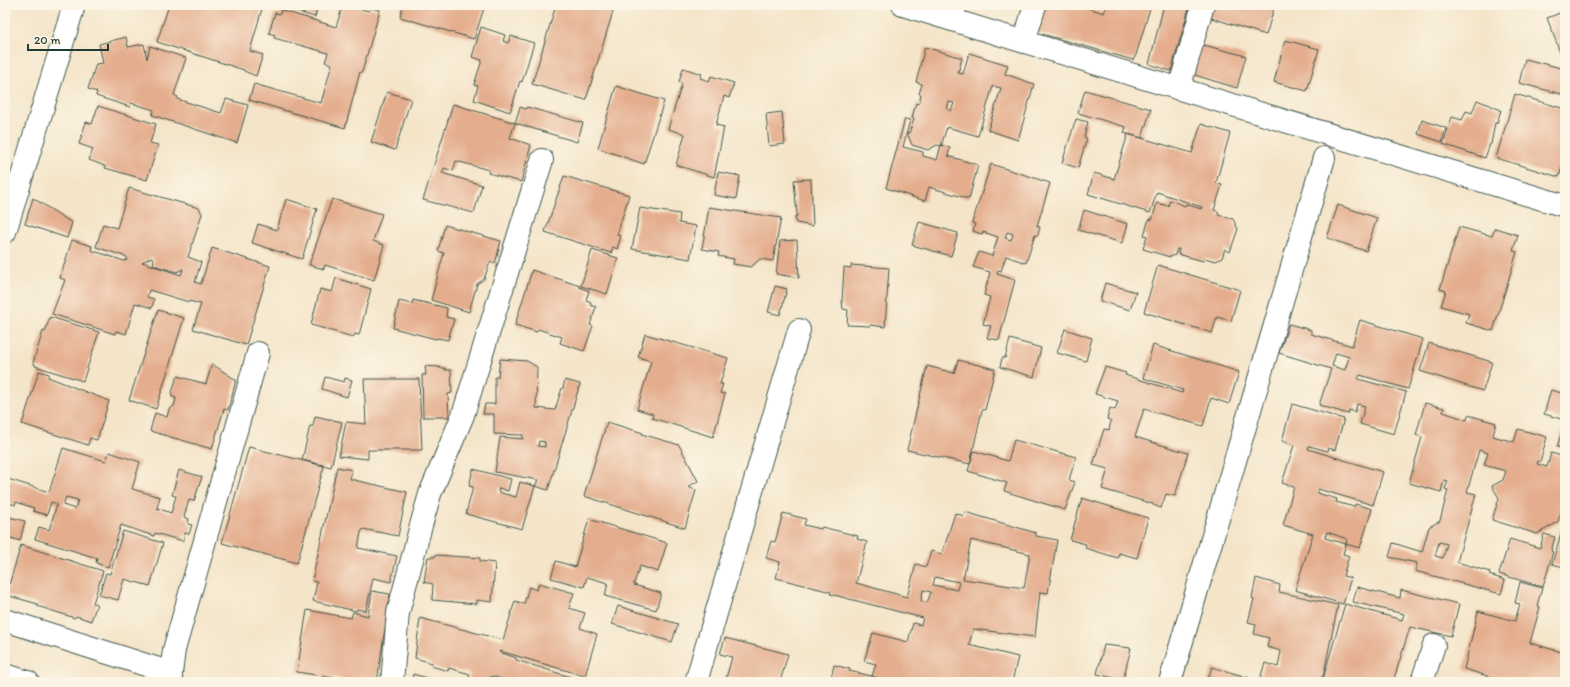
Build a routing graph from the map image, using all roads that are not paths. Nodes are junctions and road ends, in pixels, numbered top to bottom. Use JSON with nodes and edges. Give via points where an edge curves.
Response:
{"nodes":[{"id":1,"x":74,"y":5,"type":"edge"},
{"id":2,"x":903,"y":5,"type":"edge"},
{"id":3,"x":1035,"y":5,"type":"edge"},
{"id":4,"x":1203,"y":5,"type":"edge"},
{"id":5,"x":953,"y":12,"type":"edge"},
{"id":6,"x":1024,"y":42,"type":"junction"},
{"id":7,"x":1179,"y":89,"type":"junction"},
{"id":8,"x":1324,"y":158,"type":"dead end"},
{"id":9,"x":542,"y":160,"type":"dead end"},
{"id":10,"x":1565,"y":206,"type":"edge"},
{"id":11,"x":5,"y":232,"type":"edge"},
{"id":12,"x":799,"y":330,"type":"dead end"},
{"id":13,"x":258,"y":353,"type":"dead end"},
{"id":14,"x":5,"y":620,"type":"edge"},
{"id":15,"x":1434,"y":645,"type":"dead end"},
{"id":16,"x":5,"y":675,"type":"edge"},
{"id":17,"x":171,"y":678,"type":"edge"},
{"id":18,"x":28,"y":682,"type":"edge"},
{"id":19,"x":392,"y":682,"type":"edge"},
{"id":20,"x":696,"y":682,"type":"edge"},
{"id":21,"x":1170,"y":682,"type":"edge"},
{"id":22,"x":1422,"y":682,"type":"edge"}],
"edges":[{"from":1,"to":11,"type":"street"},
{"from":2,"to":5,"type":"street"},
{"from":3,"to":6,"type":"street"},
{"from":4,"to":7,"type":"street"},
{"from":5,"to":6,"type":"street"},
{"from":6,"to":7,"type":"street"},
{"from":7,"to":10,"type":"street"},
{"from":8,"to":21,"type":"street"},
{"from":9,"to":19,"type":"street","via":[[463,416],[430,494],[398,612]]},
{"from":12,"to":20,"type":"street"},
{"from":13,"to":17,"type":"street","via":[[174,650]]},
{"from":14,"to":17,"type":"street"},
{"from":15,"to":22,"type":"street"},
{"from":16,"to":18,"type":"street"}]}
